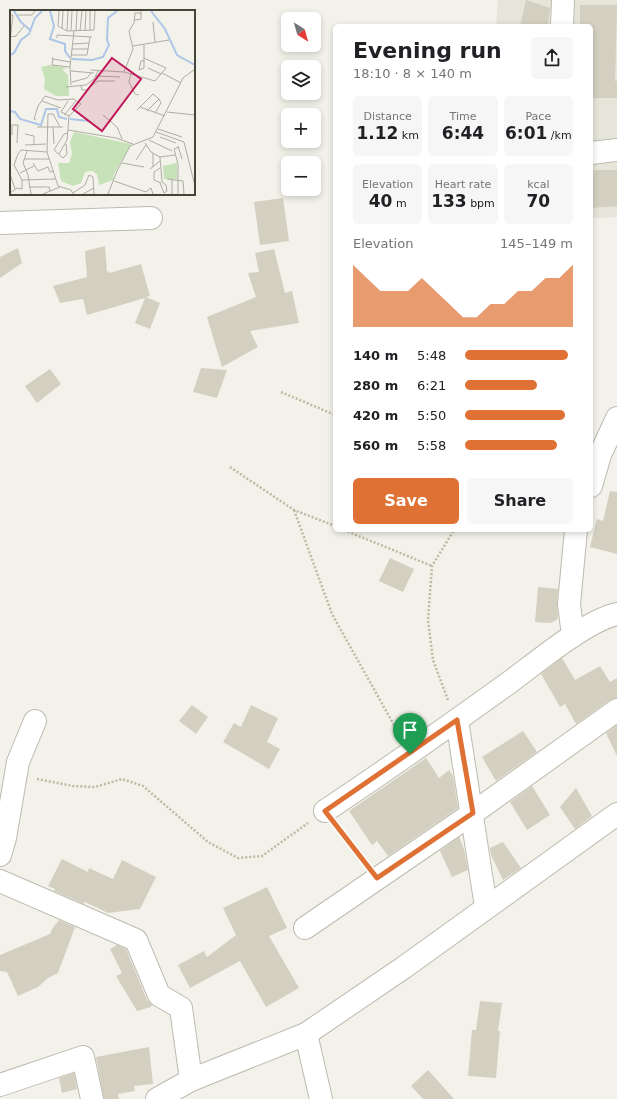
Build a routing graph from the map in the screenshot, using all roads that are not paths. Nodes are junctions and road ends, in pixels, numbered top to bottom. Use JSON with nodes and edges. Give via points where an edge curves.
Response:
{"nodes":[{"id":1,"x":563,"y":0,"type":"edge"},
{"id":2,"x":562,"y":24,"type":"edge"},
{"id":3,"x":617,"y":150,"type":"edge"},
{"id":4,"x":593,"y":153,"type":"edge"},
{"id":5,"x":151,"y":218,"type":"dead end"},
{"id":6,"x":0,"y":223,"type":"edge"},
{"id":7,"x":617,"y":418,"type":"edge"},
{"id":8,"x":593,"y":479,"type":"edge"},
{"id":9,"x":576,"y":532,"type":"edge"},
{"id":10,"x":617,"y":614,"type":"edge"},
{"id":11,"x":573,"y":636,"type":"junction"},
{"id":12,"x":617,"y":710,"type":"edge"},
{"id":13,"x":457,"y":720,"type":"junction"},
{"id":14,"x":35,"y":721,"type":"dead end"},
{"id":15,"x":325,"y":811,"type":"road end"},
{"id":16,"x":473,"y":813,"type":"junction"},
{"id":17,"x":617,"y":814,"type":"edge"},
{"id":18,"x":0,"y":856,"type":"edge"},
{"id":19,"x":0,"y":881,"type":"edge"},
{"id":20,"x":486,"y":907,"type":"junction"},
{"id":21,"x":305,"y":928,"type":"dead end"},
{"id":22,"x":306,"y":1034,"type":"junction"},
{"id":23,"x":191,"y":1080,"type":"junction"},
{"id":24,"x":0,"y":1085,"type":"edge"},
{"id":25,"x":92,"y":1099,"type":"edge"},
{"id":26,"x":157,"y":1099,"type":"edge"},
{"id":27,"x":321,"y":1099,"type":"edge"}],
"edges":[{"from":1,"to":2,"type":"street"},
{"from":3,"to":4,"type":"street"},
{"from":5,"to":6,"type":"street"},
{"from":7,"to":8,"type":"street","via":[[600,455]]},
{"from":9,"to":11,"type":"street","via":[[569,604]]},
{"from":10,"to":11,"type":"street","via":[[608,616]]},
{"from":11,"to":13,"type":"street"},
{"from":12,"to":16,"type":"street"},
{"from":13,"to":15,"type":"street"},
{"from":13,"to":16,"type":"street"},
{"from":14,"to":18,"type":"street","via":[[18,762]]},
{"from":16,"to":20,"type":"street"},
{"from":16,"to":21,"type":"street"},
{"from":17,"to":20,"type":"street"},
{"from":19,"to":23,"type":"street","via":[[136,940],[159,995],[181,1008]]},
{"from":20,"to":22,"type":"street"},
{"from":22,"to":23,"type":"street"},
{"from":22,"to":27,"type":"street"},
{"from":23,"to":26,"type":"street"},
{"from":24,"to":25,"type":"street","via":[[83,1056]]}]}
